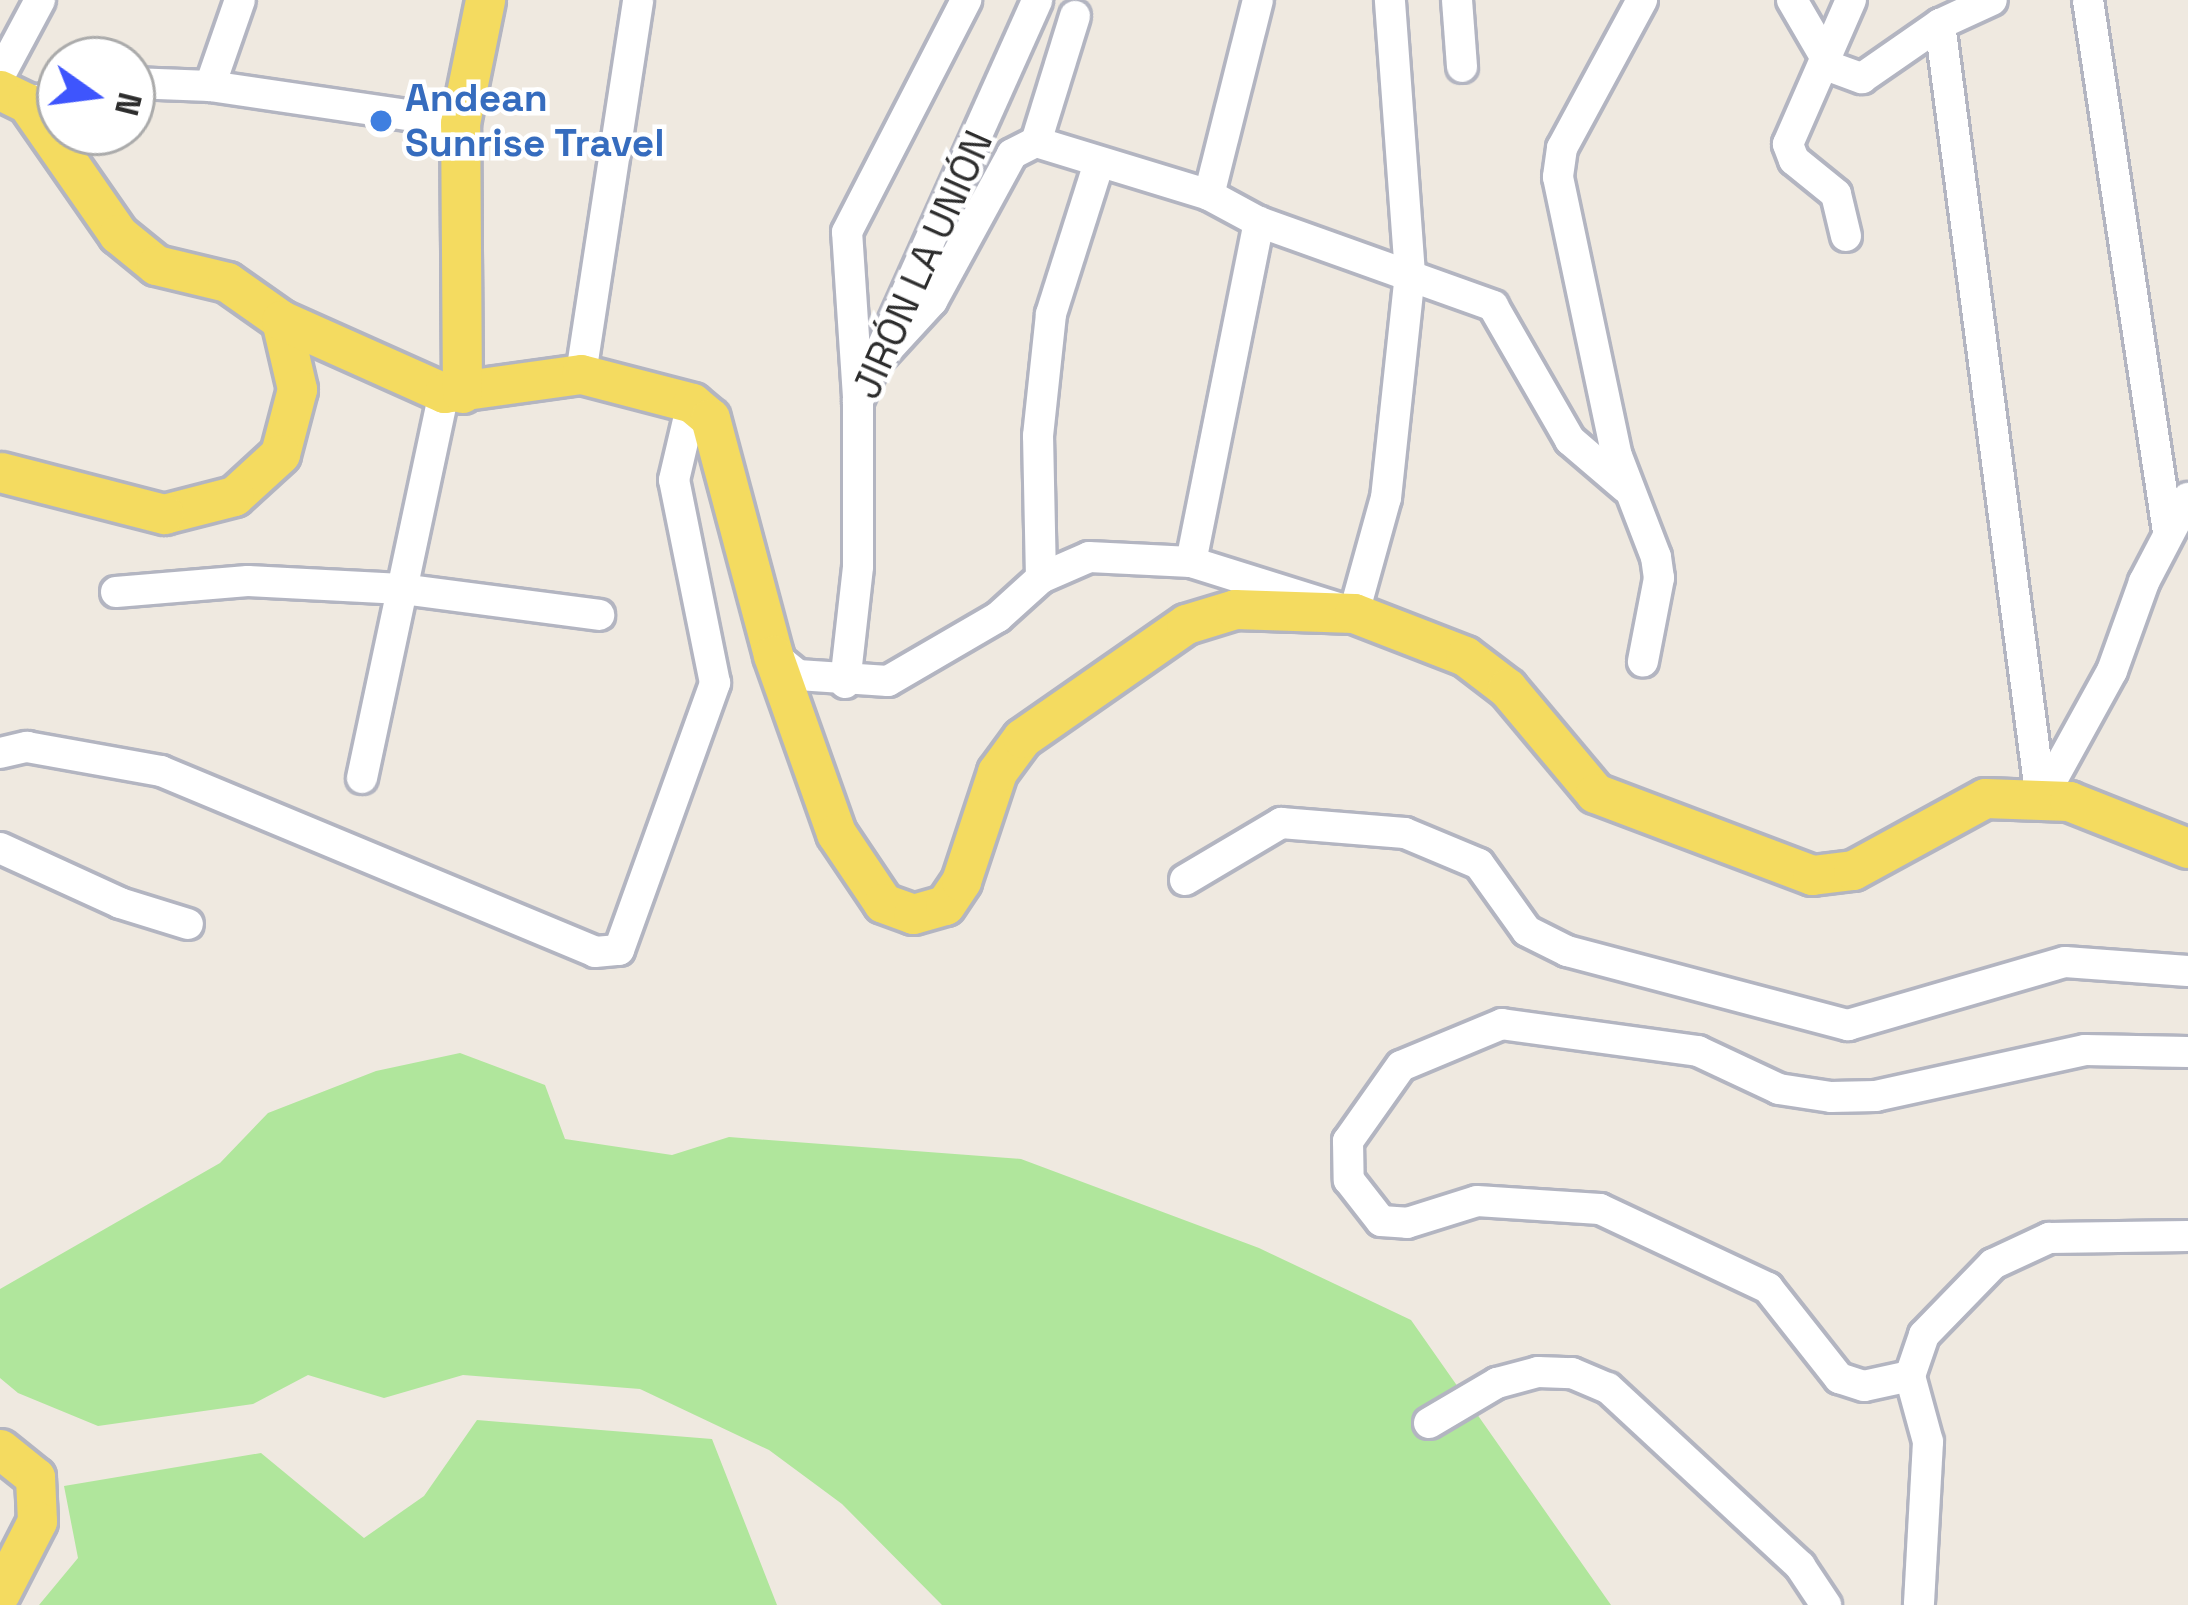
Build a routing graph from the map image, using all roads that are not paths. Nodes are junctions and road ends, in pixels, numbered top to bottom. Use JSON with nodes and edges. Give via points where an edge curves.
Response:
{"nodes":[{"id":1,"x":40,"y":0,"type":"edge"},
{"id":2,"x":240,"y":0,"type":"edge"},
{"id":3,"x":485,"y":0,"type":"edge"},
{"id":4,"x":638,"y":0,"type":"edge"},
{"id":5,"x":966,"y":0,"type":"edge"},
{"id":6,"x":1037,"y":0,"type":"edge"},
{"id":7,"x":1258,"y":0,"type":"edge"},
{"id":8,"x":1390,"y":0,"type":"edge"},
{"id":9,"x":1457,"y":0,"type":"edge"},
{"id":10,"x":1642,"y":0,"type":"edge"},
{"id":11,"x":1792,"y":0,"type":"edge"},
{"id":12,"x":1851,"y":0,"type":"edge"},
{"id":13,"x":1992,"y":0,"type":"edge"},
{"id":14,"x":2088,"y":0,"type":"edge"},
{"id":15,"x":1075,"y":16,"type":"dead end"},
{"id":16,"x":1940,"y":24,"type":"junction"},
{"id":17,"x":1822,"y":52,"type":"junction"},
{"id":18,"x":1462,"y":67,"type":"dead end"},
{"id":19,"x":156,"y":84,"type":"edge"},
{"id":20,"x":210,"y":86,"type":"junction"},
{"id":21,"x":22,"y":91,"type":"edge"},
{"id":22,"x":460,"y":123,"type":"junction"},
{"id":23,"x":1036,"y":142,"type":"junction"},
{"id":24,"x":1097,"y":166,"type":"junction"},
{"id":25,"x":1209,"y":195,"type":"junction"},
{"id":26,"x":1259,"y":222,"type":"junction"},
{"id":27,"x":1846,"y":236,"type":"dead end"},
{"id":28,"x":1410,"y":274,"type":"junction"},
{"id":29,"x":281,"y":320,"type":"junction"},
{"id":30,"x":876,"y":362,"type":"junction"},
{"id":31,"x":581,"y":374,"type":"junction"},
{"id":32,"x":453,"y":393,"type":"junction"},
{"id":33,"x":858,"y":401,"type":"junction"},
{"id":34,"x":692,"y":403,"type":"junction"},
{"id":35,"x":0,"y":472,"type":"edge"},
{"id":36,"x":1626,"y":488,"type":"junction"},
{"id":37,"x":2188,"y":498,"type":"edge"},
{"id":38,"x":2168,"y":532,"type":"junction"},
{"id":39,"x":1191,"y":562,"type":"junction"},
{"id":40,"x":1041,"y":578,"type":"junction"},
{"id":41,"x":402,"y":589,"type":"junction"},
{"id":42,"x":116,"y":592,"type":"dead end"},
{"id":43,"x":1354,"y":613,"type":"junction"},
{"id":44,"x":599,"y":615,"type":"dead end"},
{"id":45,"x":773,"y":655,"type":"junction"},
{"id":46,"x":1643,"y":661,"type":"dead end"},
{"id":47,"x":845,"y":683,"type":"junction"},
{"id":48,"x":0,"y":753,"type":"edge"},
{"id":49,"x":362,"y":778,"type":"dead end"},
{"id":50,"x":2041,"y":800,"type":"junction"},
{"id":51,"x":2134,"y":825,"type":"junction"},
{"id":52,"x":0,"y":848,"type":"edge"},
{"id":53,"x":2188,"y":848,"type":"edge"},
{"id":54,"x":2188,"y":871,"type":"edge"},
{"id":55,"x":1186,"y":880,"type":"dead end"},
{"id":56,"x":188,"y":923,"type":"dead end"},
{"id":57,"x":2188,"y":971,"type":"edge"},
{"id":58,"x":2188,"y":1052,"type":"edge"},
{"id":59,"x":2188,"y":1236,"type":"edge"},
{"id":60,"x":1910,"y":1376,"type":"junction"},
{"id":61,"x":1429,"y":1423,"type":"dead end"},
{"id":62,"x":0,"y":1449,"type":"edge"},
{"id":63,"x":0,"y":1593,"type":"edge"},
{"id":64,"x":1826,"y":1605,"type":"edge"},
{"id":65,"x":1919,"y":1605,"type":"edge"}],
"edges":[{"from":1,"to":21,"type":"street"},
{"from":2,"to":20,"type":"street"},
{"from":3,"to":22,"type":"main road"},
{"from":4,"to":31,"type":"street"},
{"from":5,"to":33,"type":"street","via":[[847,232]]},
{"from":6,"to":30,"type":"street","name":"JIRÓN LA UNIÓN"},
{"from":7,"to":25,"type":"street"},
{"from":8,"to":28,"type":"street"},
{"from":9,"to":18,"type":"street"},
{"from":10,"to":36,"type":"street","via":[[1562,148],[1558,177]]},
{"from":11,"to":17,"type":"street"},
{"from":12,"to":17,"type":"street","via":[[1839,36]]},
{"from":13,"to":16,"type":"street"},
{"from":14,"to":38,"type":"street"},
{"from":15,"to":23,"type":"street"},
{"from":16,"to":17,"type":"street","via":[[1862,78],[1831,67]]},
{"from":16,"to":50,"type":"street"},
{"from":17,"to":27,"type":"street","via":[[1788,143],[1794,160],[1836,194]]},
{"from":19,"to":20,"type":"street"},
{"from":20,"to":22,"type":"street"},
{"from":21,"to":29,"type":"main road","via":[[118,234],[157,265],[227,283]]},
{"from":22,"to":32,"type":"main road"},
{"from":23,"to":24,"type":"street"},
{"from":23,"to":30,"type":"street","via":[[1012,154],[932,301]]},
{"from":24,"to":25,"type":"street"},
{"from":24,"to":40,"type":"street","via":[[1051,314],[1038,436]]},
{"from":25,"to":26,"type":"street"},
{"from":26,"to":28,"type":"street"},
{"from":26,"to":39,"type":"street"},
{"from":28,"to":36,"type":"street","via":[[1493,306],[1570,440]]},
{"from":28,"to":43,"type":"street","via":[[1386,498]]},
{"from":29,"to":32,"type":"main road"},
{"from":29,"to":35,"type":"main road","via":[[297,388],[280,454],[234,496],[164,514]]},
{"from":30,"to":33,"type":"street","name":"JIRÓN LA UNIÓN"},
{"from":31,"to":32,"type":"main road"},
{"from":31,"to":34,"type":"main road"},
{"from":32,"to":41,"type":"street"},
{"from":33,"to":47,"type":"street","name":"JIRÓN LA UNIÓN","via":[[858,566]]},
{"from":34,"to":45,"type":"main road","via":[[720,436]]},
{"from":34,"to":48,"type":"street","via":[[674,480],[715,683],[620,950],[595,952],[161,771],[27,747]]},
{"from":36,"to":46,"type":"street","via":[[1659,578]]},
{"from":37,"to":38,"type":"street"},
{"from":38,"to":50,"type":"street","via":[[2112,671]]},
{"from":39,"to":40,"type":"street","via":[[1089,557]]},
{"from":39,"to":43,"type":"street"},
{"from":40,"to":47,"type":"street","via":[[998,617],[888,681]]},
{"from":41,"to":42,"type":"street","via":[[248,581]]},
{"from":41,"to":44,"type":"street"},
{"from":41,"to":49,"type":"street"},
{"from":43,"to":45,"type":"main road","via":[[1235,609],[1186,624],[1022,738],[997,772],[961,881],[945,905],[913,914],[883,903],[858,875]]},
{"from":43,"to":50,"type":"main road","via":[[1479,666],[1595,793],[1812,875],[1853,870],[1985,798]]},
{"from":45,"to":47,"type":"street","via":[[798,675]]},
{"from":50,"to":51,"type":"main road","via":[[2069,801]]},
{"from":51,"to":53,"type":"main road"},
{"from":51,"to":54,"type":"street"},
{"from":52,"to":56,"type":"street","via":[[120,903]]},
{"from":55,"to":57,"type":"street","via":[[1281,823],[1406,833],[1479,864],[1527,931],[1567,951],[1848,1025],[2065,962]]},
{"from":58,"to":60,"type":"street","via":[[2085,1050],[1876,1096],[1832,1097],[1779,1089],[1698,1051],[1502,1024],[1402,1066],[1348,1142],[1349,1180],[1382,1221],[1407,1222],[1477,1201],[1600,1209],[1768,1288],[1839,1378],[1886,1387]]},
{"from":59,"to":60,"type":"street","via":[[2049,1238],[1993,1264],[1924,1336]]},
{"from":60,"to":65,"type":"street","via":[[1928,1442]]},
{"from":61,"to":64,"type":"street","via":[[1497,1383],[1538,1372],[1572,1372],[1607,1388],[1800,1566]]},
{"from":62,"to":63,"type":"main road","via":[[35,1478],[37,1521]]}]}
